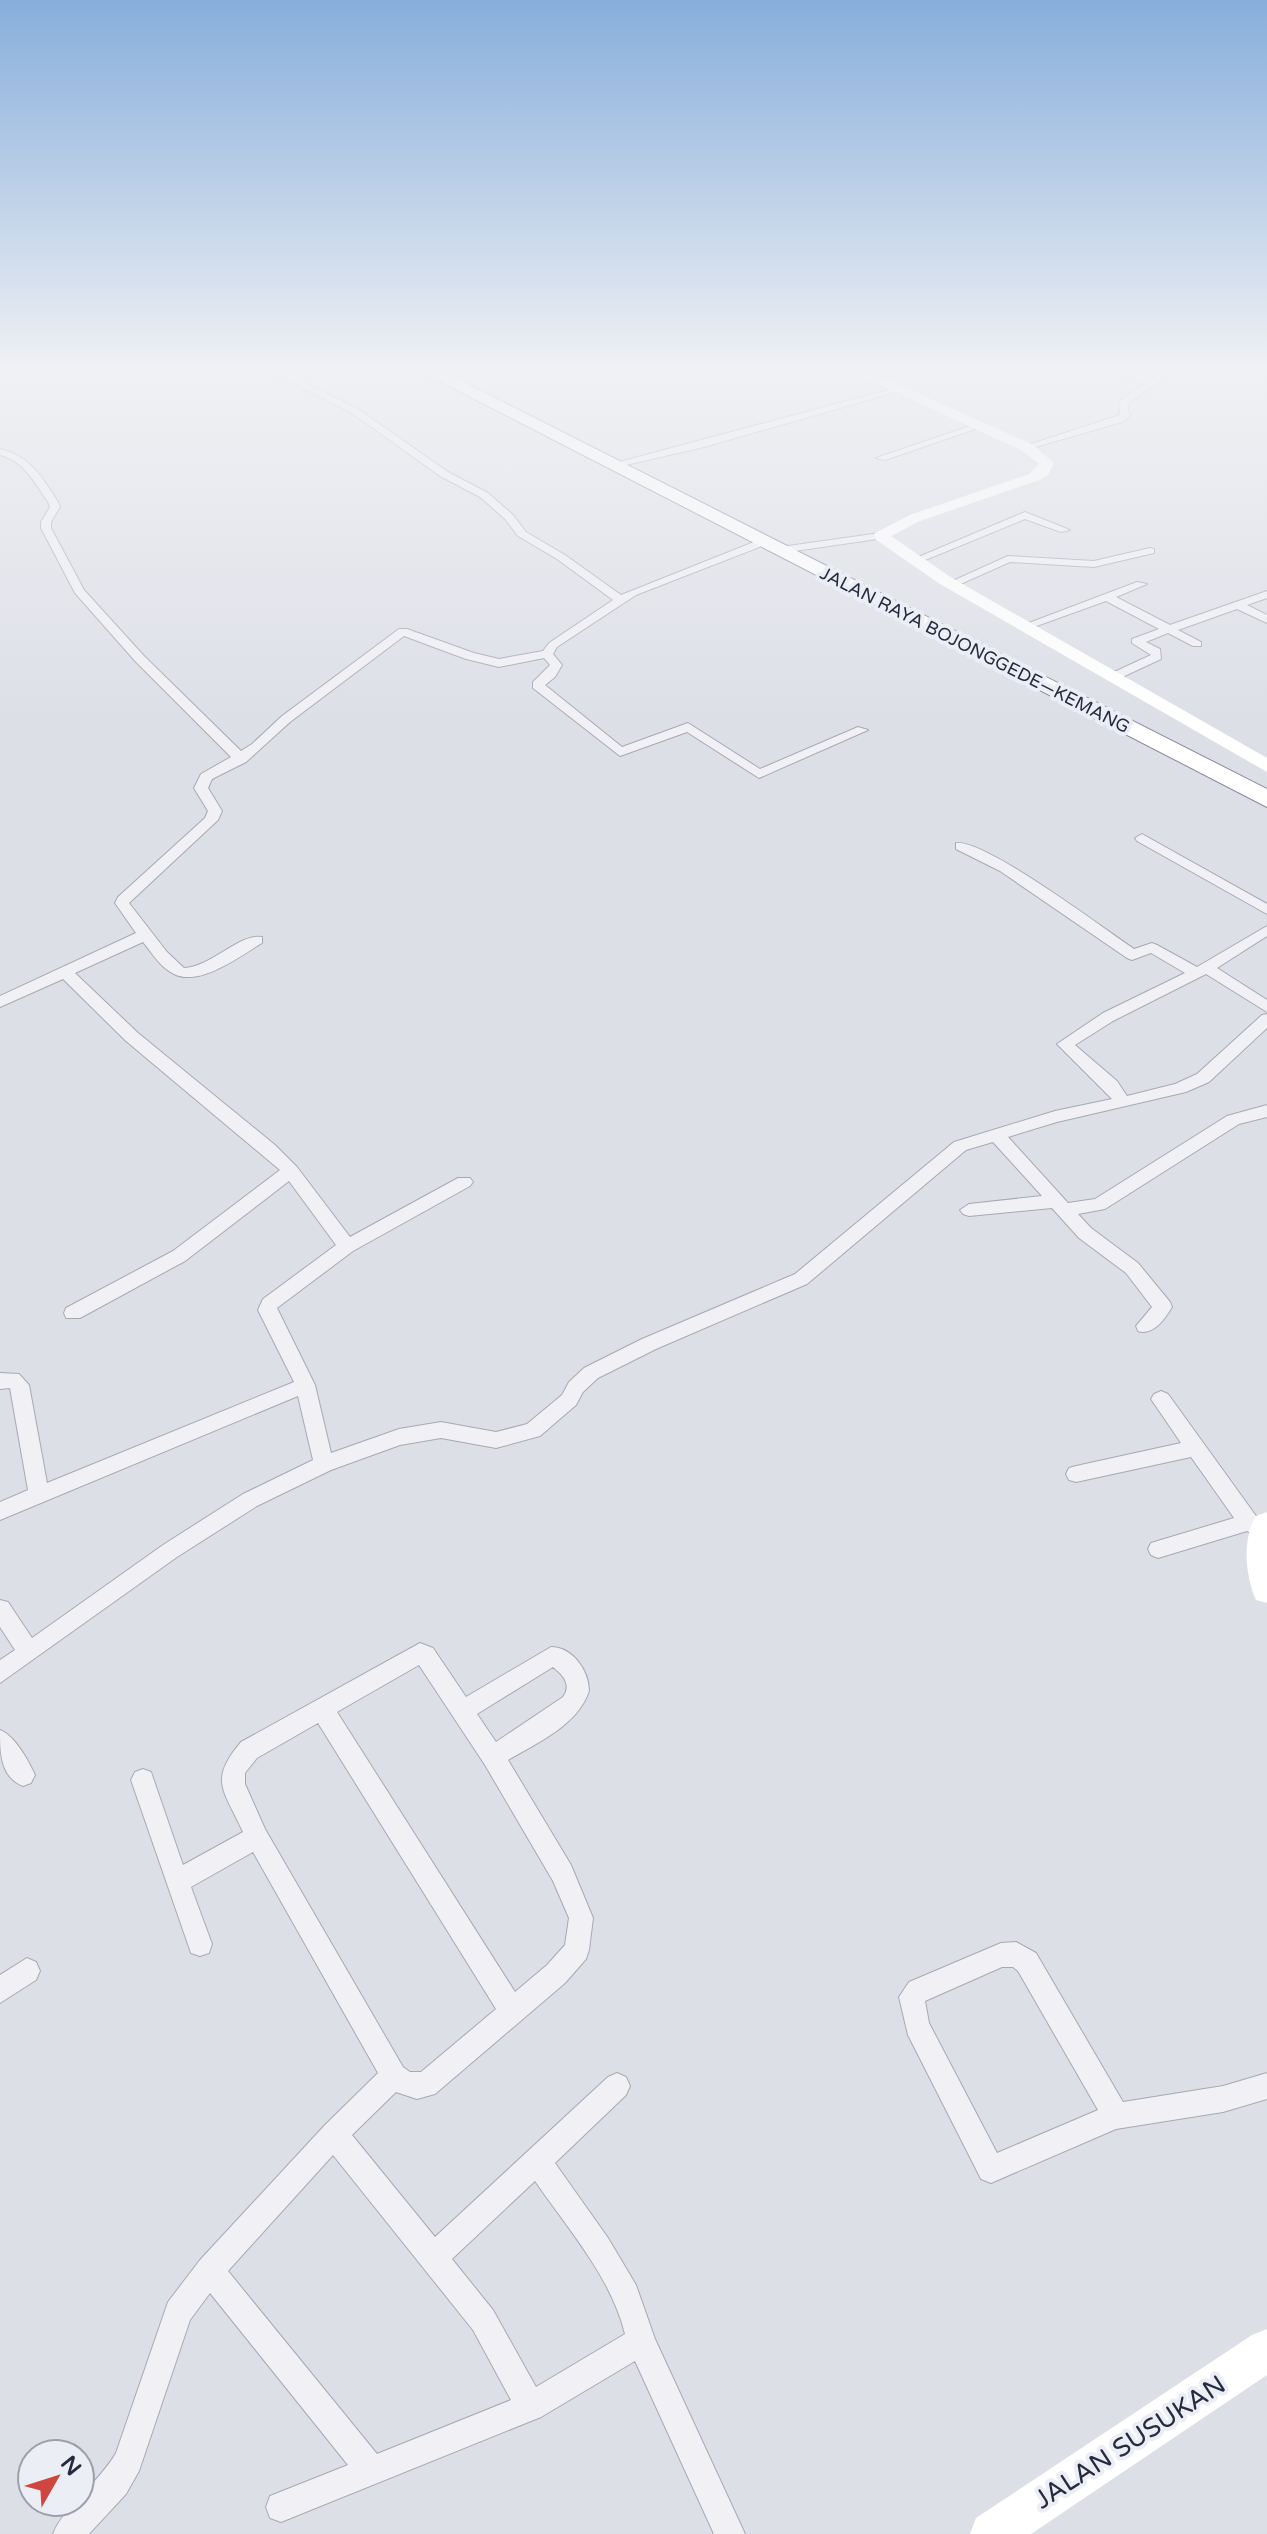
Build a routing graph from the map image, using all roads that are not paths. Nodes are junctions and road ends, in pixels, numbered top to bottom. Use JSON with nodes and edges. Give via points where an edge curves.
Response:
{"nodes":[{"id":1,"x":43,"y":488,"type":"edge"},
{"id":2,"x":471,"y":488,"type":"edge"},
{"id":3,"x":659,"y":488,"type":"edge"},
{"id":4,"x":998,"y":488,"type":"edge"},
{"id":5,"x":1065,"y":530,"type":"dead end"},
{"id":6,"x":880,"y":536,"type":"junction"},
{"id":7,"x":772,"y":546,"type":"junction"},
{"id":8,"x":1150,"y":551,"type":"dead end"},
{"id":9,"x":914,"y":561,"type":"junction"},
{"id":10,"x":952,"y":584,"type":"junction"},
{"id":11,"x":1141,"y":584,"type":"dead end"},
{"id":12,"x":1267,"y":594,"type":"edge"},
{"id":13,"x":1107,"y":597,"type":"junction"},
{"id":14,"x":619,"y":599,"type":"junction"},
{"id":15,"x":1239,"y":605,"type":"junction"},
{"id":16,"x":1267,"y":620,"type":"edge"},
{"id":17,"x":1027,"y":626,"type":"junction"},
{"id":18,"x":1166,"y":628,"type":"junction"},
{"id":19,"x":1197,"y":644,"type":"dead end"},
{"id":20,"x":547,"y":654,"type":"junction"},
{"id":21,"x":1116,"y":676,"type":"junction"},
{"id":22,"x":862,"y":730,"type":"dead end"},
{"id":23,"x":241,"y":759,"type":"junction"},
{"id":24,"x":1267,"y":766,"type":"edge"},
{"id":25,"x":1267,"y":799,"type":"edge"},
{"id":26,"x":1142,"y":838,"type":"dead end"},
{"id":27,"x":961,"y":846,"type":"dead end"},
{"id":28,"x":1267,"y":910,"type":"edge"},
{"id":29,"x":1267,"y":930,"type":"edge"},
{"id":30,"x":145,"y":935,"type":"junction"},
{"id":31,"x":257,"y":940,"type":"dead end"},
{"id":32,"x":1201,"y":970,"type":"junction"},
{"id":33,"x":65,"y":972,"type":"junction"},
{"id":34,"x":0,"y":1002,"type":"edge"},
{"id":35,"x":1267,"y":1007,"type":"edge"},
{"id":36,"x":1267,"y":1019,"type":"edge"},
{"id":37,"x":1123,"y":1102,"type":"junction"},
{"id":38,"x":1267,"y":1111,"type":"edge"},
{"id":39,"x":998,"y":1137,"type":"junction"},
{"id":40,"x":291,"y":1171,"type":"junction"},
{"id":41,"x":464,"y":1182,"type":"dead end"},
{"id":42,"x":1060,"y":1205,"type":"junction"},
{"id":43,"x":969,"y":1210,"type":"dead end"},
{"id":44,"x":347,"y":1246,"type":"junction"},
{"id":45,"x":73,"y":1313,"type":"dead end"},
{"id":46,"x":1145,"y":1326,"type":"dead end"},
{"id":47,"x":0,"y":1381,"type":"edge"},
{"id":48,"x":305,"y":1385,"type":"junction"},
{"id":49,"x":1161,"y":1399,"type":"dead end"},
{"id":50,"x":1195,"y":1448,"type":"junction"},
{"id":51,"x":324,"y":1464,"type":"junction"},
{"id":52,"x":1076,"y":1474,"type":"dead end"},
{"id":53,"x":39,"y":1495,"type":"junction"},
{"id":54,"x":0,"y":1511,"type":"edge"},
{"id":55,"x":1260,"y":1526,"type":"edge"},
{"id":56,"x":1158,"y":1549,"type":"dead end"},
{"id":57,"x":1267,"y":1590,"type":"edge"},
{"id":58,"x":0,"y":1609,"type":"edge"},
{"id":59,"x":29,"y":1652,"type":"junction"},
{"id":60,"x":0,"y":1673,"type":"edge"},
{"id":61,"x":323,"y":1710,"type":"junction"},
{"id":62,"x":462,"y":1711,"type":"junction"},
{"id":63,"x":0,"y":1741,"type":"edge"},
{"id":64,"x":493,"y":1757,"type":"junction"},
{"id":65,"x":23,"y":1775,"type":"dead end"},
{"id":66,"x":143,"y":1780,"type":"dead end"},
{"id":67,"x":257,"y":1837,"type":"junction"},
{"id":68,"x":177,"y":1882,"type":"junction"},
{"id":69,"x":200,"y":1944,"type":"dead end"},
{"id":70,"x":27,"y":1971,"type":"dead end"},
{"id":71,"x":0,"y":1990,"type":"edge"},
{"id":72,"x":512,"y":2011,"type":"junction"},
{"id":73,"x":394,"y":2076,"type":"junction"},
{"id":74,"x":617,"y":2086,"type":"dead end"},
{"id":75,"x":1267,"y":2086,"type":"edge"},
{"id":76,"x":1116,"y":2116,"type":"junction"},
{"id":77,"x":334,"y":2134,"type":"junction"},
{"id":78,"x":537,"y":2161,"type":"junction"},
{"id":79,"x":434,"y":2257,"type":"junction"},
{"id":80,"x":210,"y":2270,"type":"junction"},
{"id":81,"x":641,"y":2341,"type":"junction"},
{"id":82,"x":1267,"y":2350,"type":"edge"},
{"id":83,"x":531,"y":2407,"type":"junction"},
{"id":84,"x":371,"y":2470,"type":"junction"},
{"id":85,"x":281,"y":2507,"type":"dead end"},
{"id":86,"x":68,"y":2534,"type":"edge"},
{"id":87,"x":730,"y":2534,"type":"edge"},
{"id":88,"x":992,"y":2534,"type":"edge"}],
"edges":[{"from":1,"to":23,"type":"street","via":[[55,507],[46,522],[48,536],[79,591]]},
{"from":2,"to":14,"type":"street","via":[[522,534]]},
{"from":3,"to":7,"type":"highway","name":"JALAN RAYA BOJONGGEDE—KEMANG"},
{"from":4,"to":6,"type":"street"},
{"from":5,"to":9,"type":"street","via":[[1025,515]]},
{"from":6,"to":7,"type":"street"},
{"from":6,"to":9,"type":"street"},
{"from":7,"to":14,"type":"street"},
{"from":7,"to":25,"type":"highway","name":"JALAN RAYA BOJONGGEDE—KEMANG"},
{"from":8,"to":10,"type":"street","via":[[1094,564],[1008,559]]},
{"from":9,"to":10,"type":"street"},
{"from":10,"to":17,"type":"street"},
{"from":11,"to":13,"type":"street"},
{"from":12,"to":15,"type":"street"},
{"from":13,"to":17,"type":"street"},
{"from":13,"to":18,"type":"street"},
{"from":14,"to":20,"type":"street"},
{"from":15,"to":16,"type":"street"},
{"from":15,"to":18,"type":"street"},
{"from":17,"to":21,"type":"street"},
{"from":18,"to":19,"type":"street"},
{"from":18,"to":21,"type":"street","via":[[1136,641],[1157,656]]},
{"from":20,"to":22,"type":"street","via":[[556,665],[537,685],[620,752],[688,727],[759,774]]},
{"from":20,"to":23,"type":"street","via":[[499,663],[403,631]]},
{"from":21,"to":24,"type":"street"},
{"from":23,"to":30,"type":"street","via":[[202,783],[215,811],[211,820],[125,897],[125,911]]},
{"from":26,"to":28,"type":"street"},
{"from":27,"to":32,"type":"street","via":[[1005,868],[1132,955],[1152,948]]},
{"from":29,"to":32,"type":"street"},
{"from":30,"to":31,"type":"street","via":[[174,967],[187,973]]},
{"from":30,"to":33,"type":"street"},
{"from":32,"to":35,"type":"street"},
{"from":32,"to":37,"type":"street","via":[[1065,1044]]},
{"from":33,"to":34,"type":"street"},
{"from":33,"to":40,"type":"street","via":[[132,1037]]},
{"from":36,"to":37,"type":"street","via":[[1203,1078]]},
{"from":37,"to":39,"type":"street"},
{"from":38,"to":42,"type":"street","via":[[1233,1120],[1099,1205]]},
{"from":39,"to":42,"type":"street"},
{"from":39,"to":51,"type":"street","via":[[960,1146],[801,1279],[591,1373],[533,1430],[496,1440],[441,1430],[399,1437]]},
{"from":40,"to":44,"type":"street"},
{"from":40,"to":45,"type":"street","via":[[179,1256]]},
{"from":41,"to":44,"type":"street"},
{"from":42,"to":43,"type":"street"},
{"from":42,"to":46,"type":"street","via":[[1085,1233],[1132,1268],[1163,1307]]},
{"from":44,"to":48,"type":"street","via":[[278,1295],[267,1310]]},
{"from":47,"to":53,"type":"street","via":[[12,1379],[19,1385]]},
{"from":48,"to":51,"type":"street"},
{"from":48,"to":53,"type":"street"},
{"from":49,"to":50,"type":"street"},
{"from":50,"to":52,"type":"street"},
{"from":50,"to":55,"type":"street"},
{"from":51,"to":59,"type":"street","via":[[250,1500]]},
{"from":53,"to":54,"type":"street"},
{"from":55,"to":56,"type":"street"},
{"from":55,"to":57,"type":"street"},
{"from":58,"to":59,"type":"street"},
{"from":59,"to":60,"type":"street"},
{"from":61,"to":62,"type":"street","via":[[420,1653]]},
{"from":61,"to":67,"type":"street","via":[[249,1750],[233,1769],[233,1784]]},
{"from":61,"to":72,"type":"street"},
{"from":62,"to":64,"type":"street"},
{"from":62,"to":64,"type":"street","via":[[551,1657],[569,1665],[579,1685],[576,1699]]},
{"from":63,"to":65,"type":"street"},
{"from":64,"to":72,"type":"street","via":[[562,1873],[581,1918],[577,1950]]},
{"from":66,"to":68,"type":"street"},
{"from":67,"to":68,"type":"street"},
{"from":67,"to":73,"type":"street"},
{"from":68,"to":69,"type":"street"},
{"from":70,"to":71,"type":"street"},
{"from":72,"to":73,"type":"street","via":[[426,2085],[405,2085]]},
{"from":73,"to":77,"type":"street"},
{"from":74,"to":78,"type":"street"},
{"from":75,"to":76,"type":"street","via":[[1223,2099]]},
{"from":76,"to":76,"type":"street","via":[[1027,1962],[1016,1954],[1001,1955],[912,1997],[917,2026],[991,2169]]},
{"from":77,"to":79,"type":"street"},
{"from":77,"to":80,"type":"street"},
{"from":78,"to":79,"type":"street"},
{"from":78,"to":81,"type":"street","via":[[625,2291]]},
{"from":79,"to":83,"type":"street","via":[[483,2320]]},
{"from":80,"to":84,"type":"street"},
{"from":80,"to":86,"type":"street","via":[[178,2312],[128,2460],[115,2483]]},
{"from":81,"to":83,"type":"street"},
{"from":81,"to":87,"type":"street"},
{"from":82,"to":88,"type":"street","name":"JALAN SUSUKAN"},
{"from":83,"to":84,"type":"street"},
{"from":84,"to":85,"type":"street"}]}
